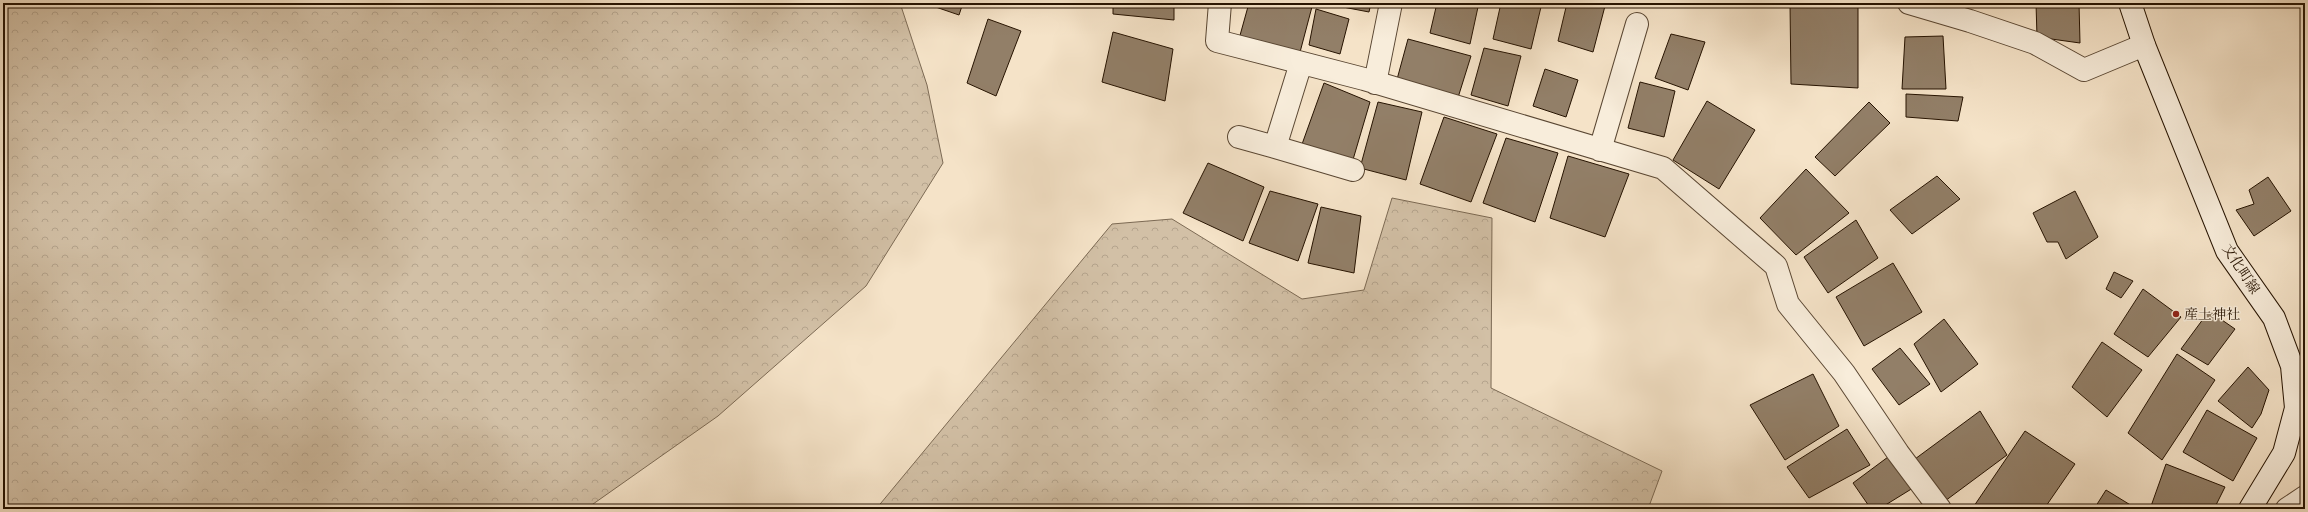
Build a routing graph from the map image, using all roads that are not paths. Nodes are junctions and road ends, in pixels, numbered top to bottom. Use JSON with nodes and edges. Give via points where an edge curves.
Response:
{"nodes":[{"id":1,"x":1220,"y":3,"type":"edge"},
{"id":2,"x":1392,"y":3,"type":"edge"},
{"id":3,"x":1909,"y":3,"type":"edge"},
{"id":4,"x":2130,"y":3,"type":"edge"},
{"id":5,"x":1637,"y":24,"type":"dead end"},
{"id":6,"x":2144,"y":45,"type":"junction"},
{"id":7,"x":1301,"y":63,"type":"junction"},
{"id":8,"x":1375,"y":83,"type":"junction"},
{"id":9,"x":1239,"y":136,"type":"dead end"},
{"id":10,"x":1275,"y":147,"type":"junction"},
{"id":11,"x":1600,"y":150,"type":"junction"},
{"id":12,"x":1353,"y":170,"type":"dead end"},
{"id":13,"x":2305,"y":497,"type":"edge"},
{"id":14,"x":1940,"y":509,"type":"edge"},
{"id":15,"x":2250,"y":509,"type":"edge"},
{"id":16,"x":2287,"y":509,"type":"edge"}],
"edges":[{"from":1,"to":7,"type":"street","via":[[1217,41]]},
{"from":2,"to":8,"type":"street"},
{"from":3,"to":6,"type":"street","via":[[2035,43],[2084,70]]},
{"from":4,"to":6,"type":"street","name":"文化町線"},
{"from":5,"to":11,"type":"street"},
{"from":6,"to":15,"type":"street","name":"文化町線","via":[[2227,251],[2274,318],[2292,366],[2296,408],[2284,453]]},
{"from":7,"to":8,"type":"street"},
{"from":7,"to":10,"type":"street"},
{"from":8,"to":11,"type":"street"},
{"from":9,"to":10,"type":"street"},
{"from":10,"to":12,"type":"street"},
{"from":11,"to":14,"type":"street","via":[[1663,168],[1776,266],[1788,304],[1844,373],[1898,453]]},
{"from":13,"to":16,"type":"street"}]}
